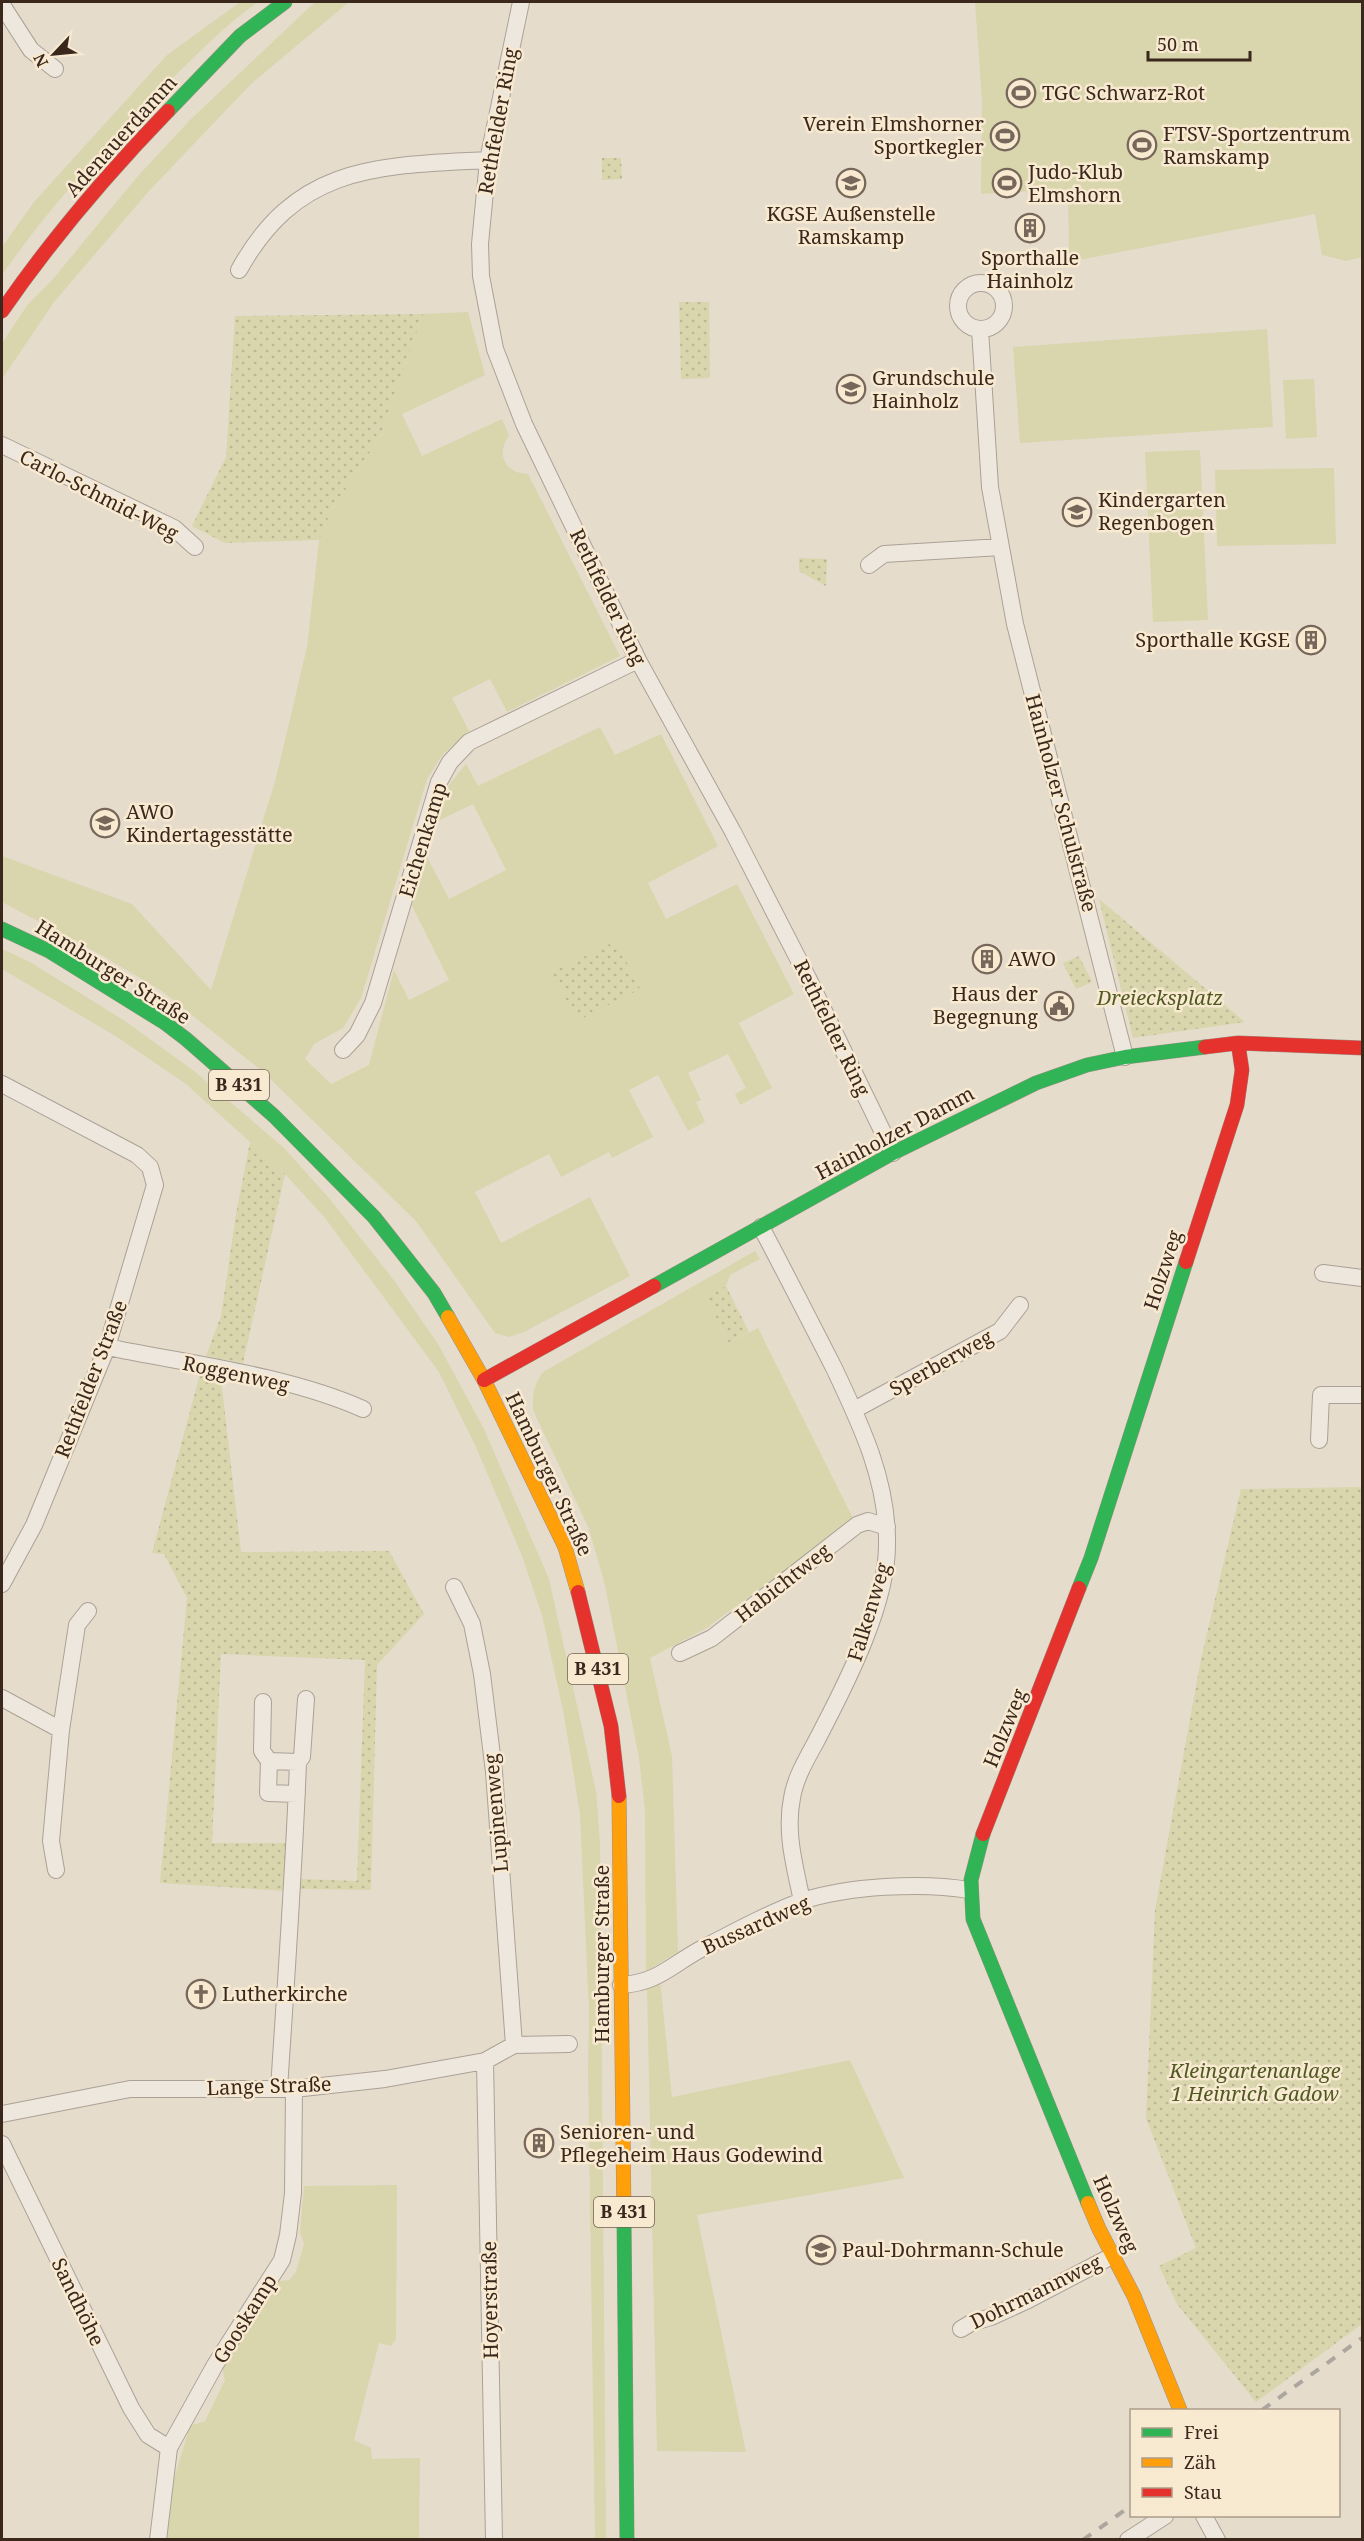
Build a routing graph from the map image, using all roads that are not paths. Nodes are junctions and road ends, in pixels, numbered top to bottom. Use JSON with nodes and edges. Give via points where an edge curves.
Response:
{"nodes":[{"id":1,"x":285,"y":2,"type":"edge"},
{"id":2,"x":521,"y":2,"type":"edge"},
{"id":3,"x":2,"y":5,"type":"edge"},
{"id":4,"x":55,"y":69,"type":"dead end"},
{"id":5,"x":488,"y":160,"type":"junction"},
{"id":6,"x":238,"y":270,"type":"dead end"},
{"id":7,"x":2,"y":311,"type":"edge"},
{"id":8,"x":980,"y":329,"type":"dead end"},
{"id":9,"x":2,"y":445,"type":"edge"},
{"id":10,"x":195,"y":547,"type":"dead end"},
{"id":11,"x":1001,"y":547,"type":"junction"},
{"id":12,"x":869,"y":565,"type":"dead end"},
{"id":13,"x":638,"y":660,"type":"junction"},
{"id":14,"x":2,"y":929,"type":"edge"},
{"id":15,"x":1238,"y":1043,"type":"junction"},
{"id":16,"x":1362,"y":1048,"type":"edge"},
{"id":17,"x":343,"y":1050,"type":"dead end"},
{"id":18,"x":1125,"y":1057,"type":"junction"},
{"id":19,"x":2,"y":1085,"type":"edge"},
{"id":20,"x":893,"y":1153,"type":"junction"},
{"id":21,"x":761,"y":1227,"type":"junction"},
{"id":22,"x":1323,"y":1273,"type":"dead end"},
{"id":23,"x":1362,"y":1278,"type":"edge"},
{"id":24,"x":1020,"y":1305,"type":"dead end"},
{"id":25,"x":107,"y":1347,"type":"junction"},
{"id":26,"x":484,"y":1380,"type":"junction"},
{"id":27,"x":1362,"y":1395,"type":"edge"},
{"id":28,"x":363,"y":1410,"type":"dead end"},
{"id":29,"x":854,"y":1410,"type":"junction"},
{"id":30,"x":1319,"y":1440,"type":"dead end"},
{"id":31,"x":886,"y":1527,"type":"junction"},
{"id":32,"x":2,"y":1584,"type":"edge"},
{"id":33,"x":454,"y":1587,"type":"dead end"},
{"id":34,"x":87,"y":1611,"type":"dead end"},
{"id":35,"x":680,"y":1653,"type":"dead end"},
{"id":36,"x":2,"y":1698,"type":"edge"},
{"id":37,"x":306,"y":1699,"type":"dead end"},
{"id":38,"x":263,"y":1702,"type":"dead end"},
{"id":39,"x":61,"y":1730,"type":"junction"},
{"id":40,"x":269,"y":1761,"type":"junction"},
{"id":41,"x":298,"y":1762,"type":"junction"},
{"id":42,"x":297,"y":1794,"type":"junction"},
{"id":43,"x":56,"y":1870,"type":"dead end"},
{"id":44,"x":969,"y":1890,"type":"junction"},
{"id":45,"x":802,"y":1901,"type":"junction"},
{"id":46,"x":621,"y":1985,"type":"junction"},
{"id":47,"x":569,"y":2043,"type":"dead end"},
{"id":48,"x":514,"y":2045,"type":"junction"},
{"id":49,"x":485,"y":2061,"type":"junction"},
{"id":50,"x":287,"y":2089,"type":"junction"},
{"id":51,"x":2,"y":2114,"type":"edge"},
{"id":52,"x":2,"y":2144,"type":"edge"},
{"id":53,"x":1112,"y":2256,"type":"junction"},
{"id":54,"x":961,"y":2329,"type":"dead end"},
{"id":55,"x":1180,"y":2409,"type":"edge"},
{"id":56,"x":170,"y":2448,"type":"junction"},
{"id":57,"x":1164,"y":2517,"type":"edge"},
{"id":58,"x":1205,"y":2517,"type":"edge"},
{"id":59,"x":1130,"y":2538,"type":"edge"},
{"id":60,"x":158,"y":2540,"type":"edge"},
{"id":61,"x":494,"y":2540,"type":"edge"},
{"id":62,"x":627,"y":2540,"type":"edge"},
{"id":63,"x":1217,"y":2540,"type":"edge"}],
"edges":[{"from":1,"to":7,"type":"street","name":"Adenauerdamm","via":[[240,36],[120,162]]},
{"from":2,"to":5,"type":"street","name":"Rethfelder Ring"},
{"from":3,"to":4,"type":"street","via":[[31,50]]},
{"from":5,"to":6,"type":"street","via":[[366,170],[321,186],[291,206],[254,243]]},
{"from":5,"to":13,"type":"street","name":"Rethfelder Ring","via":[[481,276],[495,349],[524,424]]},
{"from":8,"to":11,"type":"street","name":"Hainholzer Schulstraße","via":[[990,487]]},
{"from":9,"to":10,"type":"street","name":"Carlo-Schmid-Weg","via":[[174,528]]},
{"from":11,"to":12,"type":"street","via":[[884,554]]},
{"from":11,"to":18,"type":"street","name":"Hainholzer Schulstraße","via":[[1024,664]]},
{"from":13,"to":17,"type":"street","name":"Eichenkamp","via":[[469,742],[450,762],[439,782],[373,1002],[357,1035]]},
{"from":13,"to":20,"type":"street","name":"Rethfelder Ring","via":[[733,832]]},
{"from":14,"to":26,"type":"street","name":"Hamburger Straße","number":"B 431","via":[[49,951],[165,1023],[274,1116],[374,1217],[434,1293]]},
{"from":15,"to":16,"type":"street","name":"Hainholzer Damm"},
{"from":15,"to":18,"type":"street","name":"Hainholzer Damm"},
{"from":15,"to":44,"type":"street","name":"Holzweg","via":[[1242,1070],[1234,1116],[1090,1558],[980,1842]]},
{"from":18,"to":20,"type":"street","name":"Hainholzer Damm","via":[[1036,1083]]},
{"from":19,"to":25,"type":"street","name":"Rethfelder Straße","via":[[137,1155],[150,1167],[155,1185]]},
{"from":20,"to":21,"type":"street","name":"Hainholzer Damm"},
{"from":21,"to":26,"type":"street","name":"Hainholzer Damm"},
{"from":21,"to":29,"type":"street","name":"Falkenweg"},
{"from":22,"to":23,"type":"street"},
{"from":24,"to":29,"type":"street","name":"Sperberweg","via":[[1000,1331]]},
{"from":25,"to":28,"type":"street","name":"Roggenweg","via":[[323,1393]]},
{"from":25,"to":32,"type":"street","name":"Rethfelder Straße","via":[[34,1525]]},
{"from":26,"to":46,"type":"street","name":"Hamburger Straße","number":"B 431","via":[[565,1546],[591,1637],[611,1726],[619,1795]]},
{"from":27,"to":30,"type":"street","via":[[1321,1395]]},
{"from":29,"to":31,"type":"street","name":"Falkenweg","via":[[880,1481]]},
{"from":31,"to":35,"type":"street","name":"Habichtweg","via":[[868,1521],[857,1525],[712,1638]]},
{"from":31,"to":45,"type":"street","name":"Falkenweg","via":[[885,1566],[864,1640],[794,1786],[789,1829]]},
{"from":33,"to":48,"type":"street","name":"Lupinenweg","via":[[472,1624],[483,1674]]},
{"from":34,"to":39,"type":"street","via":[[77,1625]]},
{"from":36,"to":39,"type":"street"},
{"from":37,"to":41,"type":"street","name":"Gooskamp","via":[[302,1757]]},
{"from":38,"to":40,"type":"street","via":[[262,1751]]},
{"from":39,"to":43,"type":"street","via":[[51,1841]]},
{"from":40,"to":41,"type":"street"},
{"from":40,"to":42,"type":"street","via":[[268,1793]]},
{"from":41,"to":42,"type":"street","name":"Gooskamp"},
{"from":42,"to":50,"type":"street","name":"Gooskamp"},
{"from":44,"to":45,"type":"street","name":"Bussardweg","via":[[926,1886],[838,1893]]},
{"from":44,"to":53,"type":"street","name":"Holzweg","via":[[973,1919]]},
{"from":45,"to":46,"type":"street","name":"Bussardweg","via":[[691,1955],[651,1980]]},
{"from":46,"to":62,"type":"street","name":"Hamburger Straße","number":"B 431"},
{"from":47,"to":48,"type":"street","name":"Lange Straße"},
{"from":48,"to":49,"type":"street","name":"Lange Straße"},
{"from":49,"to":50,"type":"street","name":"Lange Straße","via":[[385,2079]]},
{"from":49,"to":61,"type":"street","name":"Hoyerstraße"},
{"from":50,"to":51,"type":"street","name":"Lange Straße","via":[[130,2089]]},
{"from":50,"to":56,"type":"street","name":"Gooskamp","via":[[293,2193],[282,2260],[215,2365]]},
{"from":52,"to":56,"type":"street","name":"Sandhöhe","via":[[131,2408],[148,2435]]},
{"from":53,"to":54,"type":"street","name":"Dohrmannweg","via":[[1028,2300]]},
{"from":53,"to":55,"type":"street","name":"Holzweg","via":[[1134,2295]]},
{"from":56,"to":60,"type":"street","name":"Gooskamp"},
{"from":57,"to":59,"type":"street"},
{"from":58,"to":63,"type":"street"}]}
